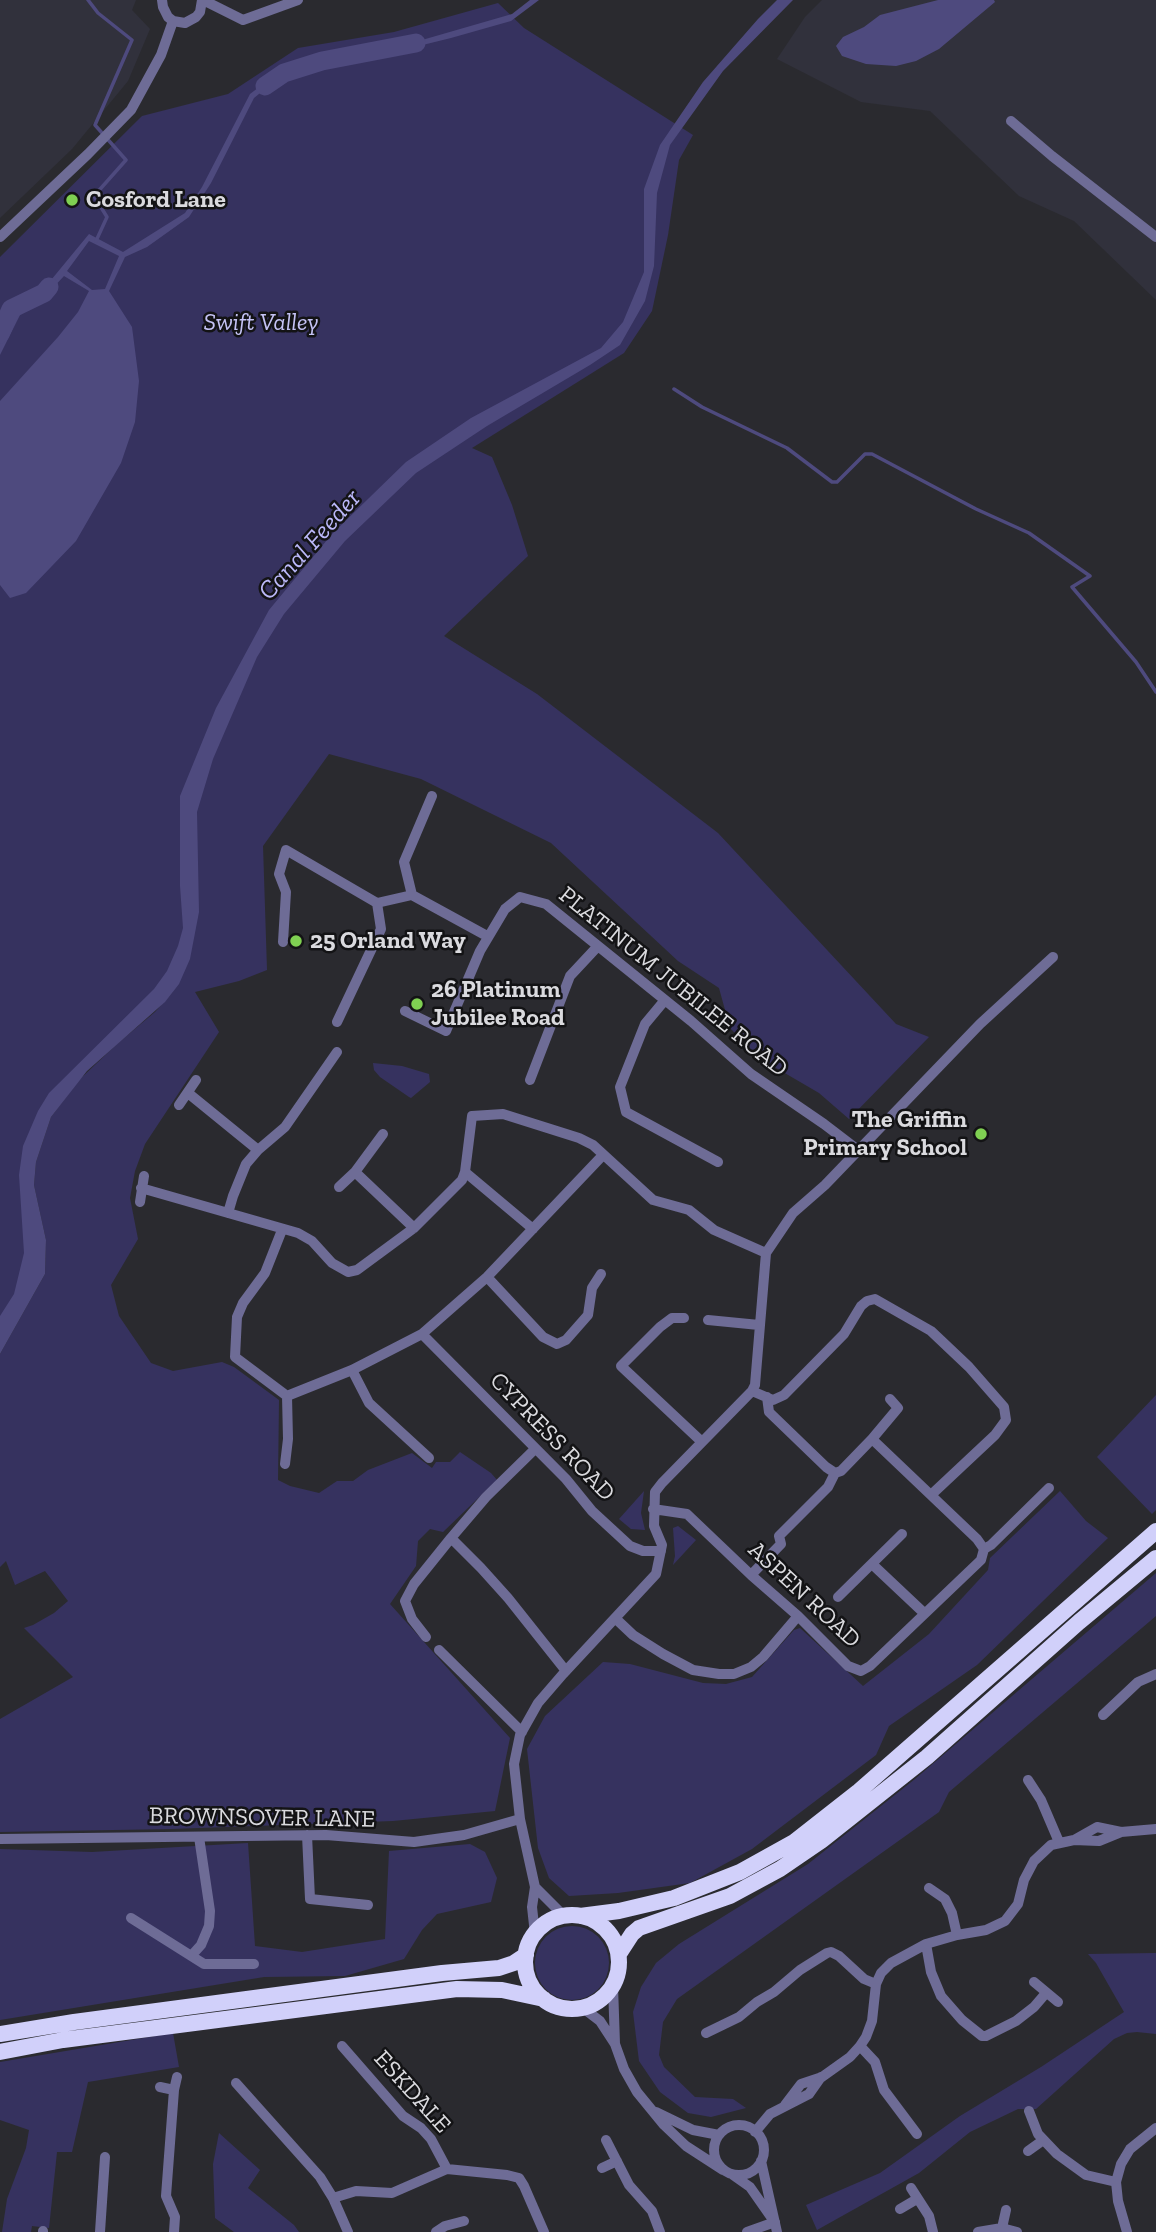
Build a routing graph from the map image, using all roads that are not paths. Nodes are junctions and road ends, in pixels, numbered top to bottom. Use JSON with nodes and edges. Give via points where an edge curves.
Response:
{"nodes":[{"id":1,"x":162,"y":0,"type":"edge"},
{"id":2,"x":202,"y":0,"type":"edge"},
{"id":3,"x":298,"y":0,"type":"edge"},
{"id":4,"x":173,"y":20,"type":"junction"},
{"id":5,"x":1011,"y":121,"type":"dead end"},
{"id":6,"x":0,"y":237,"type":"edge"},
{"id":7,"x":1156,"y":237,"type":"edge"},
{"id":8,"x":432,"y":796,"type":"dead end"},
{"id":9,"x":412,"y":895,"type":"junction"},
{"id":10,"x":377,"y":903,"type":"junction"},
{"id":11,"x":487,"y":936,"type":"junction"},
{"id":12,"x":283,"y":942,"type":"dead end"},
{"id":13,"x":598,"y":946,"type":"junction"},
{"id":14,"x":1053,"y":957,"type":"dead end"},
{"id":15,"x":665,"y":1000,"type":"junction"},
{"id":16,"x":405,"y":1011,"type":"dead end"},
{"id":17,"x":337,"y":1022,"type":"dead end"},
{"id":18,"x":337,"y":1052,"type":"dead end"},
{"id":19,"x":196,"y":1080,"type":"dead end"},
{"id":20,"x":530,"y":1080,"type":"dead end"},
{"id":21,"x":188,"y":1093,"type":"junction"},
{"id":22,"x":179,"y":1105,"type":"dead end"},
{"id":23,"x":383,"y":1135,"type":"dead end"},
{"id":24,"x":258,"y":1150,"type":"junction"},
{"id":25,"x":858,"y":1150,"type":"junction"},
{"id":26,"x":603,"y":1156,"type":"junction"},
{"id":27,"x":718,"y":1162,"type":"dead end"},
{"id":28,"x":355,"y":1172,"type":"junction"},
{"id":29,"x":465,"y":1172,"type":"junction"},
{"id":30,"x":144,"y":1176,"type":"dead end"},
{"id":31,"x":340,"y":1187,"type":"dead end"},
{"id":32,"x":141,"y":1188,"type":"junction"},
{"id":33,"x":140,"y":1202,"type":"dead end"},
{"id":34,"x":228,"y":1213,"type":"junction"},
{"id":35,"x":414,"y":1228,"type":"junction"},
{"id":36,"x":533,"y":1229,"type":"junction"},
{"id":37,"x":282,"y":1230,"type":"junction"},
{"id":38,"x":766,"y":1254,"type":"junction"},
{"id":39,"x":601,"y":1274,"type":"dead end"},
{"id":40,"x":486,"y":1277,"type":"junction"},
{"id":41,"x":684,"y":1318,"type":"dead end"},
{"id":42,"x":708,"y":1320,"type":"dead end"},
{"id":43,"x":759,"y":1325,"type":"junction"},
{"id":44,"x":422,"y":1334,"type":"junction"},
{"id":45,"x":352,"y":1370,"type":"junction"},
{"id":46,"x":752,"y":1391,"type":"junction"},
{"id":47,"x":287,"y":1396,"type":"junction"},
{"id":48,"x":767,"y":1397,"type":"junction"},
{"id":49,"x":890,"y":1399,"type":"dead end"},
{"id":50,"x":872,"y":1439,"type":"junction"},
{"id":51,"x":702,"y":1443,"type":"junction"},
{"id":52,"x":535,"y":1448,"type":"junction"},
{"id":53,"x":429,"y":1458,"type":"dead end"},
{"id":54,"x":285,"y":1464,"type":"dead end"},
{"id":55,"x":835,"y":1473,"type":"junction"},
{"id":56,"x":1049,"y":1488,"type":"dead end"},
{"id":57,"x":932,"y":1495,"type":"junction"},
{"id":58,"x":653,"y":1509,"type":"junction"},
{"id":59,"x":1156,"y":1531,"type":"edge"},
{"id":60,"x":902,"y":1534,"type":"dead end"},
{"id":61,"x":451,"y":1538,"type":"junction"},
{"id":62,"x":984,"y":1549,"type":"junction"},
{"id":63,"x":661,"y":1550,"type":"junction"},
{"id":64,"x":1156,"y":1558,"type":"edge"},
{"id":65,"x":872,"y":1564,"type":"junction"},
{"id":66,"x":751,"y":1575,"type":"junction"},
{"id":67,"x":838,"y":1597,"type":"dead end"},
{"id":68,"x":924,"y":1613,"type":"junction"},
{"id":69,"x":798,"y":1616,"type":"junction"},
{"id":70,"x":615,"y":1618,"type":"junction"},
{"id":71,"x":426,"y":1637,"type":"dead end"},
{"id":72,"x":439,"y":1650,"type":"dead end"},
{"id":73,"x":566,"y":1671,"type":"junction"},
{"id":74,"x":1156,"y":1674,"type":"edge"},
{"id":75,"x":1104,"y":1715,"type":"dead end"},
{"id":76,"x":522,"y":1732,"type":"junction"},
{"id":77,"x":1028,"y":1780,"type":"dead end"},
{"id":78,"x":520,"y":1819,"type":"junction"},
{"id":79,"x":1156,"y":1829,"type":"edge"},
{"id":80,"x":307,"y":1835,"type":"junction"},
{"id":81,"x":199,"y":1836,"type":"junction"},
{"id":82,"x":0,"y":1839,"type":"edge"},
{"id":83,"x":1059,"y":1842,"type":"junction"},
{"id":84,"x":535,"y":1887,"type":"junction"},
{"id":85,"x":929,"y":1888,"type":"dead end"},
{"id":86,"x":368,"y":1905,"type":"dead end"},
{"id":87,"x":572,"y":1916,"type":"junction"},
{"id":88,"x":131,"y":1918,"type":"dead end"},
{"id":89,"x":535,"y":1934,"type":"junction"},
{"id":90,"x":957,"y":1935,"type":"junction"},
{"id":91,"x":926,"y":1944,"type":"junction"},
{"id":92,"x":619,"y":1954,"type":"junction"},
{"id":93,"x":192,"y":1955,"type":"junction"},
{"id":94,"x":526,"y":1955,"type":"junction"},
{"id":95,"x":254,"y":1964,"type":"dead end"},
{"id":96,"x":1034,"y":1982,"type":"dead end"},
{"id":97,"x":876,"y":1984,"type":"junction"},
{"id":98,"x":613,"y":1986,"type":"junction"},
{"id":99,"x":1046,"y":1993,"type":"junction"},
{"id":100,"x":544,"y":1999,"type":"junction"},
{"id":101,"x":1058,"y":2002,"type":"dead end"},
{"id":102,"x":583,"y":2008,"type":"junction"},
{"id":103,"x":706,"y":2033,"type":"dead end"},
{"id":104,"x":0,"y":2034,"type":"edge"},
{"id":105,"x":615,"y":2044,"type":"junction"},
{"id":106,"x":342,"y":2046,"type":"dead end"},
{"id":107,"x":860,"y":2046,"type":"junction"},
{"id":108,"x":0,"y":2052,"type":"edge"},
{"id":109,"x":177,"y":2077,"type":"dead end"},
{"id":110,"x":236,"y":2082,"type":"dead end"},
{"id":111,"x":160,"y":2087,"type":"dead end"},
{"id":112,"x":174,"y":2090,"type":"junction"},
{"id":113,"x":654,"y":2112,"type":"junction"},
{"id":114,"x":1029,"y":2112,"type":"dead end"},
{"id":115,"x":1156,"y":2128,"type":"edge"},
{"id":116,"x":755,"y":2132,"type":"junction"},
{"id":117,"x":917,"y":2134,"type":"dead end"},
{"id":118,"x":719,"y":2135,"type":"junction"},
{"id":119,"x":606,"y":2140,"type":"dead end"},
{"id":120,"x":1042,"y":2141,"type":"junction"},
{"id":121,"x":1028,"y":2151,"type":"dead end"},
{"id":122,"x":105,"y":2157,"type":"dead end"},
{"id":123,"x":617,"y":2161,"type":"junction"},
{"id":124,"x":761,"y":2161,"type":"junction"},
{"id":125,"x":602,"y":2168,"type":"dead end"},
{"id":126,"x":447,"y":2169,"type":"junction"},
{"id":127,"x":728,"y":2172,"type":"junction"},
{"id":128,"x":1116,"y":2182,"type":"junction"},
{"id":129,"x":333,"y":2199,"type":"junction"},
{"id":130,"x":900,"y":2209,"type":"dead end"},
{"id":131,"x":1006,"y":2210,"type":"dead end"},
{"id":132,"x":464,"y":2221,"type":"dead end"},
{"id":133,"x":776,"y":2227,"type":"edge"},
{"id":134,"x":1002,"y":2228,"type":"junction"},
{"id":135,"x":100,"y":2232,"type":"edge"},
{"id":136,"x":174,"y":2232,"type":"edge"},
{"id":137,"x":348,"y":2232,"type":"edge"},
{"id":138,"x":436,"y":2232,"type":"edge"},
{"id":139,"x":544,"y":2232,"type":"edge"},
{"id":140,"x":660,"y":2232,"type":"edge"},
{"id":141,"x":747,"y":2232,"type":"edge"},
{"id":142,"x":933,"y":2232,"type":"edge"},
{"id":143,"x":978,"y":2232,"type":"edge"},
{"id":144,"x":1017,"y":2232,"type":"edge"},
{"id":145,"x":1127,"y":2232,"type":"edge"}],
"edges":[{"from":1,"to":4,"type":"street","via":[[164,12]]},
{"from":2,"to":3,"type":"street","via":[[243,20]]},
{"from":2,"to":4,"type":"street","via":[[196,17],[185,23]]},
{"from":4,"to":6,"type":"street","via":[[161,55],[131,110]]},
{"from":5,"to":7,"type":"street"},
{"from":8,"to":9,"type":"street","via":[[404,862]]},
{"from":9,"to":10,"type":"street"},
{"from":9,"to":11,"type":"street"},
{"from":10,"to":12,"type":"street","via":[[286,850],[279,874],[286,892]]},
{"from":10,"to":17,"type":"street","via":[[381,929]]},
{"from":11,"to":13,"type":"street","name":"PLATINUM JUBILEE ROAD","via":[[505,909],[520,897],[546,904]]},
{"from":11,"to":16,"type":"street","name":"PLATINUM JUBILEE ROAD","via":[[446,1031]]},
{"from":13,"to":15,"type":"street","name":"PLATINUM JUBILEE ROAD"},
{"from":13,"to":20,"type":"street","via":[[570,976]]},
{"from":14,"to":25,"type":"street","via":[[947,1056]]},
{"from":15,"to":25,"type":"street","name":"PLATINUM JUBILEE ROAD","via":[[751,1074]]},
{"from":15,"to":27,"type":"street","via":[[645,1024],[620,1087],[626,1112]]},
{"from":18,"to":24,"type":"street","via":[[285,1127]]},
{"from":19,"to":21,"type":"street"},
{"from":21,"to":22,"type":"street"},
{"from":21,"to":24,"type":"street"},
{"from":23,"to":28,"type":"street"},
{"from":24,"to":34,"type":"street","via":[[246,1164]]},
{"from":25,"to":38,"type":"street","via":[[793,1213]]},
{"from":26,"to":29,"type":"street","via":[[579,1138],[528,1121],[503,1114],[472,1116]]},
{"from":26,"to":36,"type":"street"},
{"from":26,"to":38,"type":"street","via":[[653,1200],[689,1210],[714,1230]]},
{"from":28,"to":31,"type":"street"},
{"from":28,"to":35,"type":"street"},
{"from":29,"to":35,"type":"street"},
{"from":29,"to":36,"type":"street"},
{"from":30,"to":32,"type":"street"},
{"from":32,"to":33,"type":"street"},
{"from":32,"to":34,"type":"street"},
{"from":34,"to":37,"type":"street"},
{"from":35,"to":37,"type":"street","via":[[348,1272],[312,1241]]},
{"from":36,"to":40,"type":"street"},
{"from":37,"to":47,"type":"street","via":[[265,1273],[237,1317],[235,1357]]},
{"from":38,"to":43,"type":"street"},
{"from":39,"to":40,"type":"street","via":[[592,1288],[588,1315],[557,1344],[543,1337]]},
{"from":40,"to":44,"type":"street"},
{"from":41,"to":51,"type":"street","via":[[672,1318],[660,1327],[621,1366]]},
{"from":42,"to":43,"type":"street"},
{"from":43,"to":46,"type":"street"},
{"from":44,"to":45,"type":"street"},
{"from":44,"to":52,"type":"street","name":"CYPRESS ROAD"},
{"from":45,"to":47,"type":"street"},
{"from":45,"to":53,"type":"street","via":[[369,1403]]},
{"from":46,"to":48,"type":"street"},
{"from":46,"to":51,"type":"street"},
{"from":47,"to":54,"type":"street"},
{"from":48,"to":55,"type":"street","via":[[769,1412]]},
{"from":48,"to":57,"type":"street","via":[[773,1400],[784,1395],[844,1334],[867,1301],[875,1299],[931,1331],[1004,1407],[1006,1420]]},
{"from":49,"to":50,"type":"street","via":[[898,1408]]},
{"from":50,"to":55,"type":"street"},
{"from":50,"to":57,"type":"street"},
{"from":51,"to":58,"type":"street","via":[[655,1492]]},
{"from":52,"to":61,"type":"street"},
{"from":52,"to":63,"type":"street","name":"CYPRESS ROAD","via":[[630,1546]]},
{"from":55,"to":66,"type":"street","via":[[828,1487],[779,1536],[781,1545]]},
{"from":56,"to":62,"type":"street","name":"ASPEN ROAD"},
{"from":57,"to":62,"type":"street"},
{"from":58,"to":63,"type":"street"},
{"from":58,"to":66,"type":"street","name":"ASPEN ROAD","via":[[687,1514]]},
{"from":59,"to":87,"type":"highway","via":[[859,1791],[794,1842],[740,1872],[674,1898]]},
{"from":60,"to":65,"type":"street"},
{"from":61,"to":71,"type":"street","via":[[405,1601]]},
{"from":61,"to":73,"type":"street","via":[[508,1598]]},
{"from":62,"to":68,"type":"street","name":"ASPEN ROAD","via":[[981,1560]]},
{"from":63,"to":70,"type":"street","via":[[656,1574]]},
{"from":64,"to":92,"type":"highway","via":[[927,1757],[821,1841],[730,1896],[639,1928]]},
{"from":65,"to":67,"type":"street"},
{"from":65,"to":68,"type":"street"},
{"from":66,"to":69,"type":"street","name":"ASPEN ROAD"},
{"from":68,"to":69,"type":"street","name":"ASPEN ROAD","via":[[861,1671],[848,1665]]},
{"from":69,"to":70,"type":"street","via":[[763,1657],[734,1674],[693,1670],[633,1635]]},
{"from":70,"to":73,"type":"street"},
{"from":72,"to":76,"type":"street"},
{"from":73,"to":76,"type":"street","via":[[538,1703]]},
{"from":74,"to":75,"type":"street","via":[[1138,1682]]},
{"from":76,"to":78,"type":"street","via":[[514,1764]]},
{"from":77,"to":83,"type":"street"},
{"from":78,"to":80,"type":"street","name":"BROWNSOVER LANE","via":[[464,1835],[414,1842]]},
{"from":78,"to":84,"type":"street"},
{"from":79,"to":83,"type":"street","via":[[1121,1832],[1097,1827],[1074,1840]]},
{"from":80,"to":81,"type":"street","name":"BROWNSOVER LANE"},
{"from":80,"to":86,"type":"street","via":[[310,1899]]},
{"from":81,"to":82,"type":"street","name":"BROWNSOVER LANE"},
{"from":81,"to":93,"type":"street","via":[[210,1911],[209,1926]]},
{"from":83,"to":90,"type":"street","via":[[1034,1861],[1018,1904],[1005,1921]]},
{"from":84,"to":87,"type":"street"},
{"from":84,"to":89,"type":"street"},
{"from":85,"to":90,"type":"street","via":[[945,1899]]},
{"from":87,"to":89,"type":"highway","via":[[543,1926]]},
{"from":87,"to":92,"type":"highway","via":[[605,1929]]},
{"from":88,"to":93,"type":"street"},
{"from":89,"to":94,"type":"highway"},
{"from":90,"to":91,"type":"street"},
{"from":91,"to":97,"type":"street","via":[[891,1963]]},
{"from":91,"to":99,"type":"street","via":[[930,1972],[941,1996],[982,2036],[1016,2021]]},
{"from":92,"to":98,"type":"highway"},
{"from":93,"to":95,"type":"street","via":[[204,1964]]},
{"from":94,"to":100,"type":"highway","via":[[528,1979]]},
{"from":94,"to":104,"type":"highway","via":[[499,1968]]},
{"from":96,"to":99,"type":"street"},
{"from":97,"to":103,"type":"street","via":[[839,1956],[827,1953],[739,2017]]},
{"from":97,"to":107,"type":"street","via":[[872,2021]]},
{"from":98,"to":102,"type":"highway","via":[[595,2004]]},
{"from":98,"to":105,"type":"street"},
{"from":99,"to":101,"type":"street"},
{"from":100,"to":102,"type":"highway","via":[[555,2006]]},
{"from":100,"to":108,"type":"highway","via":[[502,1990],[457,1989]]},
{"from":102,"to":105,"type":"street","via":[[600,2021]]},
{"from":105,"to":113,"type":"street","via":[[637,2092]]},
{"from":106,"to":126,"type":"street","name":"ESKDALE","via":[[403,2116],[426,2134]]},
{"from":107,"to":116,"type":"street","via":[[809,2094],[770,2114]]},
{"from":107,"to":117,"type":"street","via":[[875,2062],[884,2090]]},
{"from":109,"to":112,"type":"street"},
{"from":110,"to":129,"type":"street","via":[[320,2177]]},
{"from":111,"to":112,"type":"street"},
{"from":112,"to":136,"type":"street","via":[[166,2196]]},
{"from":113,"to":118,"type":"street","via":[[693,2130]]},
{"from":113,"to":127,"type":"street","via":[[687,2146]]},
{"from":114,"to":120,"type":"street"},
{"from":115,"to":128,"type":"street","via":[[1130,2149]]},
{"from":116,"to":118,"type":"street","via":[[736,2125]]},
{"from":116,"to":124,"type":"street","via":[[762,2142]]},
{"from":118,"to":127,"type":"street","via":[[714,2154]]},
{"from":119,"to":123,"type":"street"},
{"from":120,"to":121,"type":"street"},
{"from":120,"to":128,"type":"street","via":[[1086,2175]]},
{"from":122,"to":135,"type":"street"},
{"from":123,"to":125,"type":"street"},
{"from":123,"to":140,"type":"street","via":[[629,2185],[652,2211]]},
{"from":124,"to":127,"type":"street","via":[[744,2175]]},
{"from":124,"to":133,"type":"street"},
{"from":126,"to":129,"type":"street","via":[[392,2193],[356,2191]]},
{"from":126,"to":139,"type":"street","via":[[519,2178]]},
{"from":127,"to":133,"type":"street","via":[[750,2187]]},
{"from":128,"to":145,"type":"street"},
{"from":129,"to":137,"type":"street"},
{"from":130,"to":142,"type":"street","via":[[914,2193]]},
{"from":131,"to":134,"type":"street"},
{"from":132,"to":138,"type":"street"},
{"from":133,"to":141,"type":"street"},
{"from":134,"to":143,"type":"street"},
{"from":134,"to":144,"type":"street"}]}
